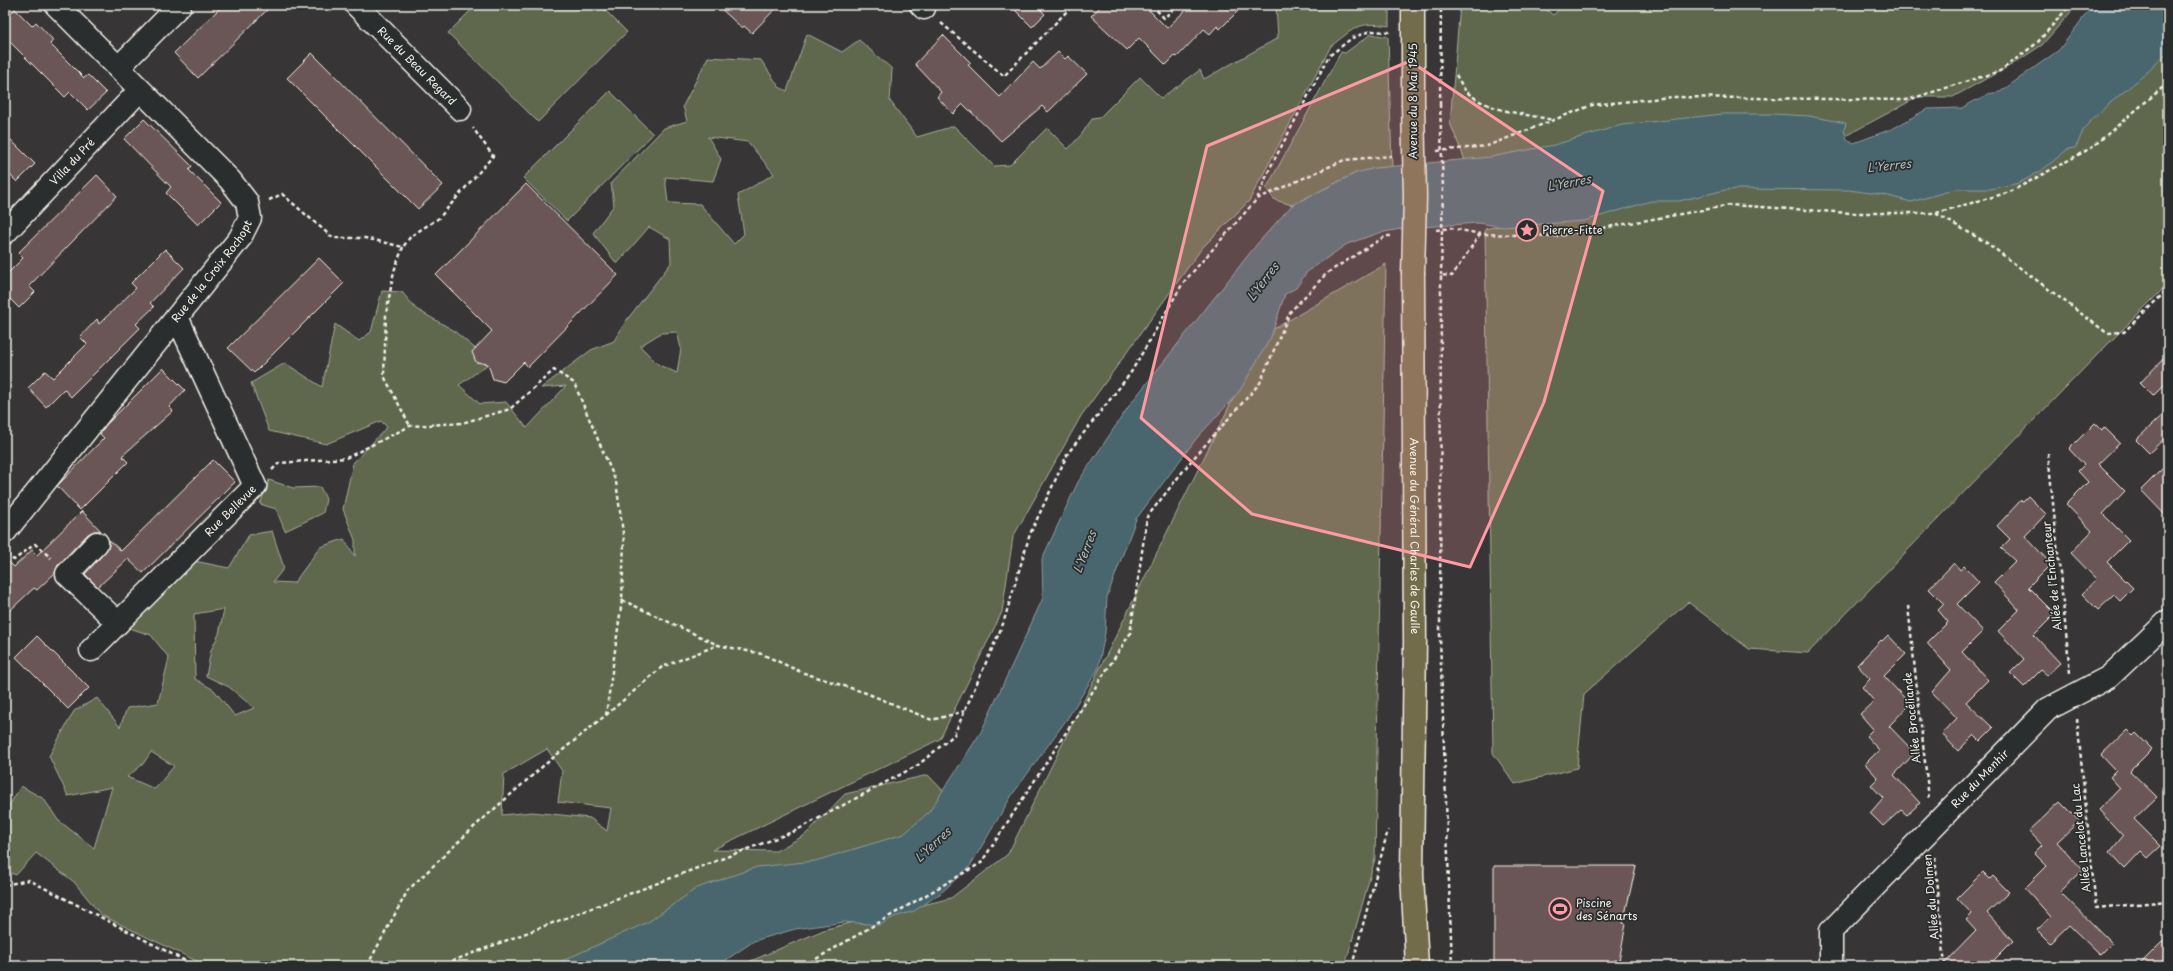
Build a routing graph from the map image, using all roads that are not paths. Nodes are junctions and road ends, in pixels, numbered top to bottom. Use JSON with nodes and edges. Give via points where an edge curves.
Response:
{"nodes":[{"id":1,"x":56,"y":5,"type":"edge"},
{"id":2,"x":180,"y":5,"type":"edge"},
{"id":3,"x":356,"y":5,"type":"edge"},
{"id":4,"x":1413,"y":5,"type":"edge"},
{"id":5,"x":118,"y":68,"type":"junction"},
{"id":6,"x":140,"y":90,"type":"junction"},
{"id":7,"x":460,"y":109,"type":"road end"},
{"id":8,"x":1415,"y":197,"type":"joint"},
{"id":9,"x":5,"y":233,"type":"edge"},
{"id":10,"x":177,"y":317,"type":"junction"},
{"id":11,"x":5,"y":532,"type":"edge"},
{"id":12,"x":97,"y":543,"type":"dead end"},
{"id":13,"x":2168,"y":621,"type":"edge"},
{"id":14,"x":118,"y":623,"type":"junction"},
{"id":15,"x":91,"y":650,"type":"dead end"},
{"id":16,"x":1412,"y":875,"type":"junction"},
{"id":17,"x":1402,"y":966,"type":"edge"},
{"id":18,"x":1417,"y":966,"type":"edge"},
{"id":19,"x":1831,"y":966,"type":"edge"}],
"edges":[{"from":1,"to":5,"type":"street","name":"Rue de la Croix Rochopt"},
{"from":2,"to":5,"type":"street"},
{"from":3,"to":7,"type":"street","name":"Rue du Beau Regard"},
{"from":4,"to":8,"type":"main road","name":"Avenue du 8 Mai 1945","bridge":true,"via":[[1412,104]]},
{"from":5,"to":6,"type":"street","name":"Rue de la Croix Rochopt"},
{"from":6,"to":9,"type":"street","name":"Villa du Pré"},
{"from":6,"to":10,"type":"street","name":"Rue de la Croix Rochopt","via":[[230,180],[247,202],[250,218],[240,238]]},
{"from":8,"to":16,"type":"main road","name":"Avenue du Général Charles de Gaulle","bridge":true},
{"from":10,"to":11,"type":"street","name":"Rue de la Croix Rochopt"},
{"from":10,"to":14,"type":"street","name":"Rue Bellevue","via":[[255,486]]},
{"from":12,"to":14,"type":"street","via":[[67,574]]},
{"from":13,"to":19,"type":"street","name":"Rue du Menhir","via":[[2109,677],[2048,709],[1831,930]]},
{"from":14,"to":15,"type":"street","name":"Rue Bellevue"},
{"from":16,"to":17,"type":"main road","name":"Avenue du Général Charles de Gaulle"},
{"from":16,"to":18,"type":"main road","name":"Avenue du Général Charles de Gaulle"}]}
